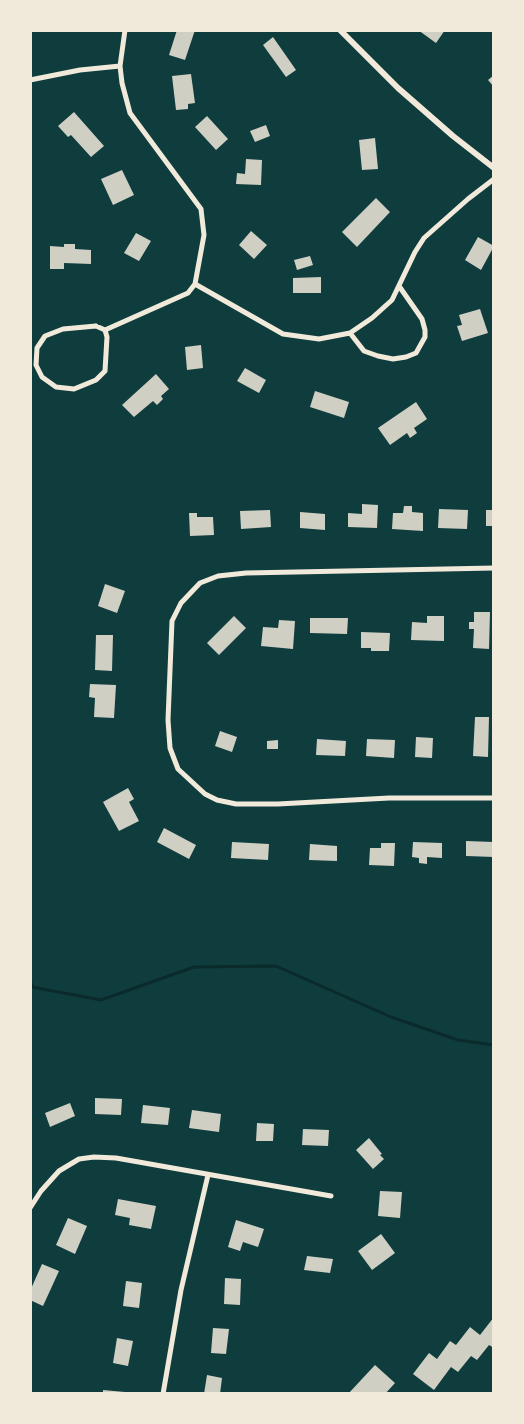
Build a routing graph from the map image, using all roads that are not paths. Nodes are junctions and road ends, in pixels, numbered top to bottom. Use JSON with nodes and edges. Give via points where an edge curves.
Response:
{"nodes":[{"id":1,"x":125,"y":30,"type":"edge"},
{"id":2,"x":340,"y":30,"type":"edge"},
{"id":3,"x":120,"y":66,"type":"junction"},
{"id":4,"x":30,"y":80,"type":"edge"},
{"id":5,"x":494,"y":168,"type":"edge"},
{"id":6,"x":494,"y":180,"type":"edge"},
{"id":7,"x":195,"y":284,"type":"junction"},
{"id":8,"x":399,"y":286,"type":"junction"},
{"id":9,"x":105,"y":330,"type":"junction"},
{"id":10,"x":350,"y":333,"type":"junction"},
{"id":11,"x":494,"y":568,"type":"edge"},
{"id":12,"x":494,"y":798,"type":"edge"},
{"id":13,"x":208,"y":1175,"type":"junction"},
{"id":14,"x":331,"y":1196,"type":"dead end"},
{"id":15,"x":30,"y":1208,"type":"edge"},
{"id":16,"x":163,"y":1394,"type":"edge"}],
"edges":[{"from":1,"to":3,"type":"street"},
{"from":2,"to":5,"type":"street","via":[[398,88]]},
{"from":3,"to":4,"type":"street"},
{"from":3,"to":7,"type":"street","via":[[130,112],[201,208],[204,236]]},
{"from":6,"to":8,"type":"street","via":[[424,237]]},
{"from":7,"to":9,"type":"street","via":[[188,293]]},
{"from":7,"to":10,"type":"street","via":[[283,334],[319,339]]},
{"from":8,"to":10,"type":"street","via":[[392,300]]},
{"from":8,"to":10,"type":"street","via":[[426,330],[416,353],[393,359],[378,356],[364,351]]},
{"from":9,"to":9,"type":"street","via":[[96,326],[63,329],[45,336],[37,348],[36,365],[42,377],[56,387],[74,388],[96,380],[105,371]]},
{"from":11,"to":12,"type":"street","via":[[246,573],[218,576],[200,583],[181,603],[172,621],[168,720],[170,748],[178,769],[217,800],[278,804]]},
{"from":13,"to":14,"type":"street"},
{"from":13,"to":15,"type":"street","via":[[116,1158],[80,1159],[59,1171]]},
{"from":13,"to":16,"type":"street","via":[[181,1290]]}]}
